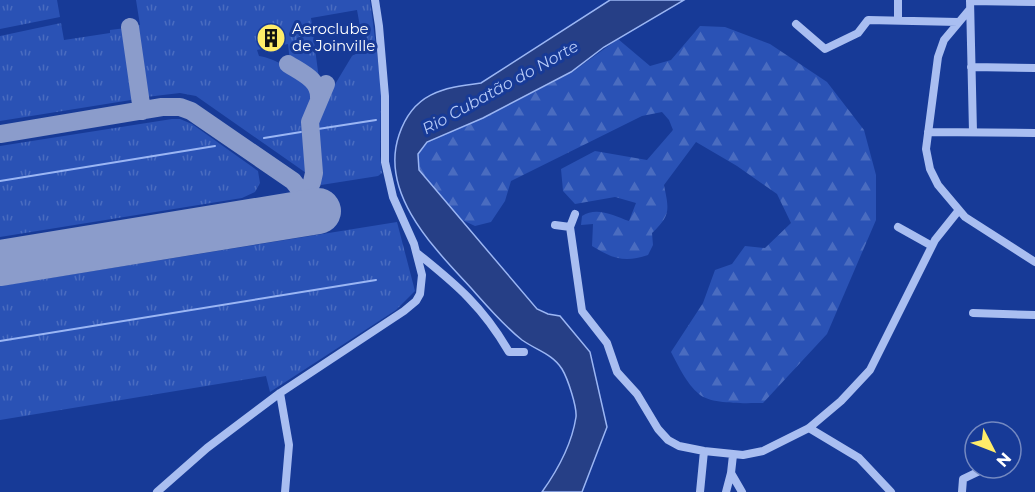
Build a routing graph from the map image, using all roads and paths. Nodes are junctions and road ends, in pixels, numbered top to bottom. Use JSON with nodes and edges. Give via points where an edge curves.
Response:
{"nodes":[{"id":1,"x":375,"y":0,"type":"edge"},
{"id":2,"x":898,"y":0,"type":"edge"},
{"id":3,"x":1035,"y":2,"type":"edge"},
{"id":4,"x":970,"y":3,"type":"edge"},
{"id":5,"x":898,"y":19,"type":"junction"},
{"id":6,"x":958,"y":22,"type":"junction"},
{"id":7,"x":796,"y":24,"type":"dead end"},
{"id":8,"x":971,"y":67,"type":"junction"},
{"id":9,"x":1035,"y":68,"type":"edge"},
{"id":10,"x":928,"y":132,"type":"junction"},
{"id":11,"x":973,"y":132,"type":"junction"},
{"id":12,"x":1035,"y":133,"type":"edge"},
{"id":13,"x":959,"y":210,"type":"junction"},
{"id":14,"x":575,"y":214,"type":"dead end"},
{"id":15,"x":555,"y":225,"type":"dead end"},
{"id":16,"x":570,"y":227,"type":"junction"},
{"id":17,"x":898,"y":227,"type":"dead end"},
{"id":18,"x":932,"y":246,"type":"junction"},
{"id":19,"x":417,"y":253,"type":"junction"},
{"id":20,"x":1035,"y":262,"type":"edge"},
{"id":21,"x":973,"y":313,"type":"dead end"},
{"id":22,"x":1035,"y":315,"type":"edge"},
{"id":23,"x":525,"y":352,"type":"dead end"},
{"id":24,"x":280,"y":393,"type":"junction"},
{"id":25,"x":809,"y":428,"type":"junction"},
{"id":26,"x":704,"y":451,"type":"junction"},
{"id":27,"x":733,"y":455,"type":"junction"},
{"id":28,"x":731,"y":473,"type":"junction"},
{"id":29,"x":160,"y":491,"type":"edge"},
{"id":30,"x":285,"y":492,"type":"edge"},
{"id":31,"x":700,"y":492,"type":"edge"},
{"id":32,"x":726,"y":492,"type":"edge"},
{"id":33,"x":742,"y":492,"type":"edge"},
{"id":34,"x":891,"y":492,"type":"edge"}],
"edges":[{"from":1,"to":19,"type":"street","via":[[385,96],[385,162],[393,197]]},
{"from":2,"to":5,"type":"street"},
{"from":3,"to":4,"type":"street"},
{"from":4,"to":6,"type":"street"},
{"from":4,"to":8,"type":"street"},
{"from":5,"to":6,"type":"street"},
{"from":5,"to":7,"type":"street","via":[[868,20],[858,33],[825,49]]},
{"from":6,"to":10,"type":"street","via":[[940,48]]},
{"from":8,"to":9,"type":"street"},
{"from":8,"to":11,"type":"street"},
{"from":10,"to":11,"type":"street"},
{"from":10,"to":13,"type":"street","via":[[930,169]]},
{"from":11,"to":12,"type":"street"},
{"from":13,"to":18,"type":"street"},
{"from":13,"to":20,"type":"street"},
{"from":14,"to":16,"type":"street"},
{"from":15,"to":16,"type":"street"},
{"from":16,"to":26,"type":"street","via":[[582,311],[607,343],[617,372],[637,394],[662,435],[679,446]]},
{"from":17,"to":18,"type":"street"},
{"from":18,"to":25,"type":"street","via":[[870,370]]},
{"from":19,"to":23,"type":"street","via":[[470,298],[489,319],[509,352]]},
{"from":19,"to":24,"type":"street","via":[[422,285],[416,301]]},
{"from":21,"to":22,"type":"street"},
{"from":24,"to":29,"type":"street","via":[[207,448]]},
{"from":24,"to":30,"type":"street","via":[[289,445]]},
{"from":25,"to":27,"type":"street","via":[[763,451]]},
{"from":25,"to":34,"type":"street","via":[[859,458]]},
{"from":26,"to":27,"type":"street"},
{"from":26,"to":31,"type":"street"},
{"from":27,"to":28,"type":"street"},
{"from":28,"to":32,"type":"street"},
{"from":28,"to":33,"type":"street"}]}
